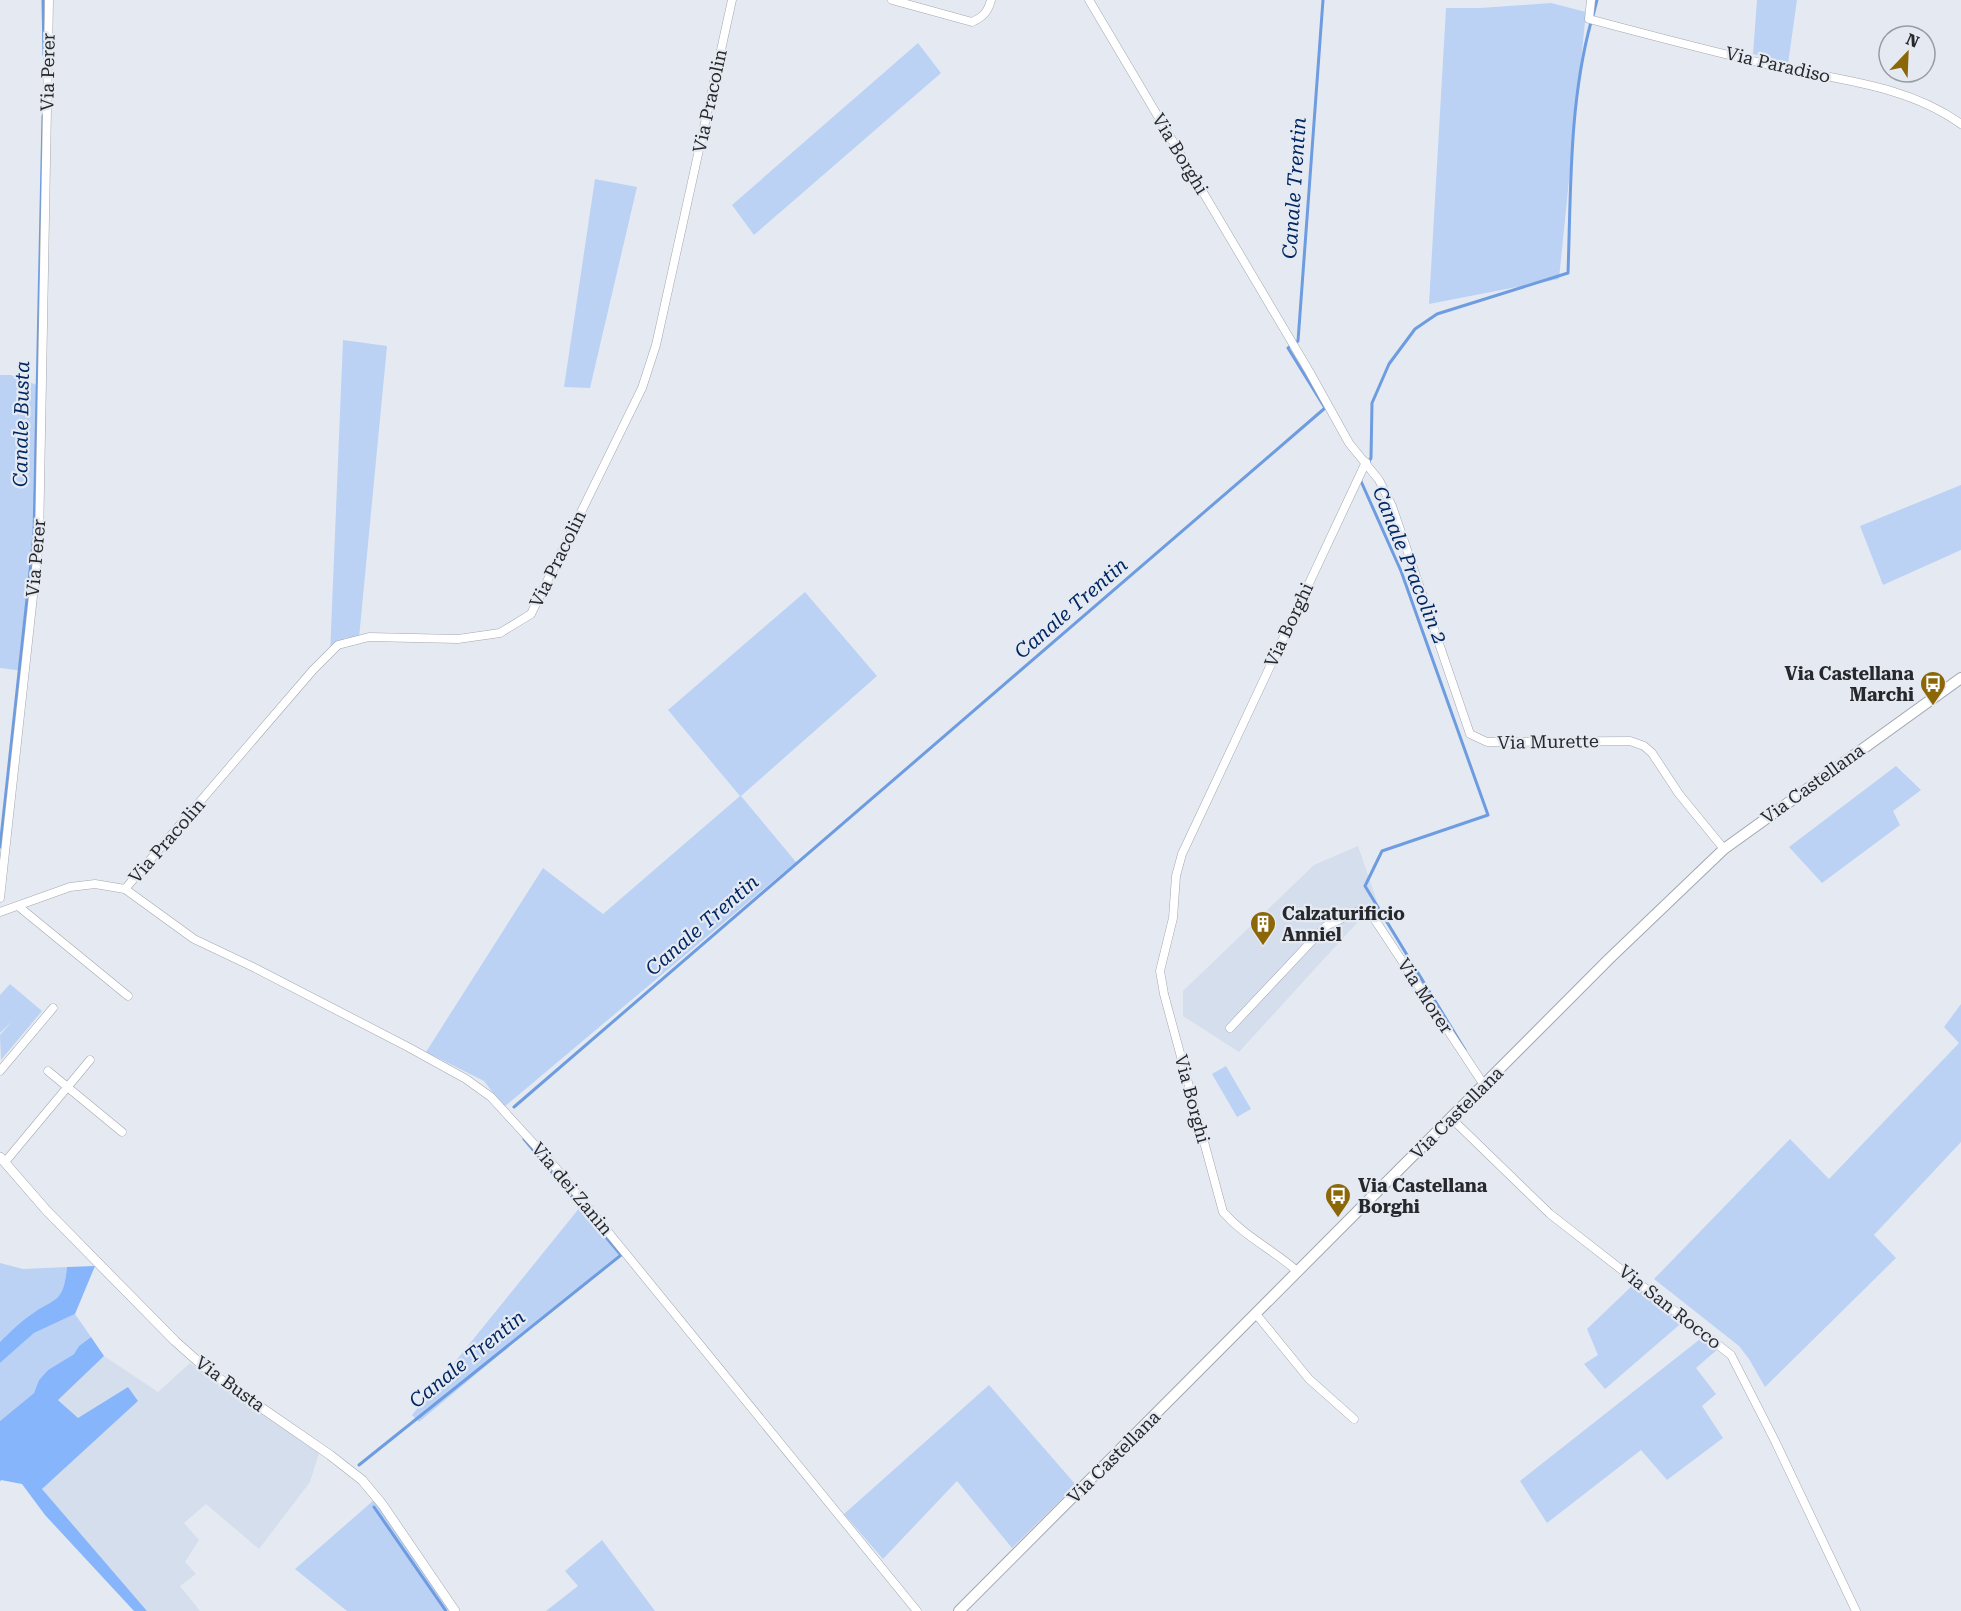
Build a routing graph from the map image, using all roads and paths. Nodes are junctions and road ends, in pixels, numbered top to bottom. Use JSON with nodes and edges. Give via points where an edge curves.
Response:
{"nodes":[{"id":1,"x":49,"y":0,"type":"edge"},
{"id":2,"x":732,"y":0,"type":"edge"},
{"id":3,"x":892,"y":0,"type":"edge"},
{"id":4,"x":991,"y":0,"type":"edge"},
{"id":5,"x":1089,"y":0,"type":"edge"},
{"id":6,"x":1591,"y":0,"type":"edge"},
{"id":7,"x":1961,"y":124,"type":"edge"},
{"id":8,"x":1366,"y":462,"type":"junction"},
{"id":9,"x":1960,"y":680,"type":"edge"},
{"id":10,"x":1724,"y":849,"type":"junction"},
{"id":11,"x":125,"y":889,"type":"junction"},
{"id":12,"x":0,"y":898,"type":"edge"},
{"id":13,"x":18,"y":906,"type":"junction"},
{"id":14,"x":0,"y":912,"type":"edge"},
{"id":15,"x":128,"y":996,"type":"dead end"},
{"id":16,"x":53,"y":1008,"type":"dead end"},
{"id":17,"x":1230,"y":1028,"type":"dead end"},
{"id":18,"x":90,"y":1059,"type":"dead end"},
{"id":19,"x":0,"y":1071,"type":"edge"},
{"id":20,"x":48,"y":1071,"type":"dead end"},
{"id":21,"x":1484,"y":1085,"type":"junction"},
{"id":22,"x":67,"y":1087,"type":"junction"},
{"id":23,"x":1451,"y":1118,"type":"junction"},
{"id":24,"x":122,"y":1132,"type":"dead end"},
{"id":25,"x":2,"y":1159,"type":"edge"},
{"id":26,"x":1298,"y":1272,"type":"junction"},
{"id":27,"x":1256,"y":1314,"type":"junction"},
{"id":28,"x":1353,"y":1419,"type":"dead end"},
{"id":29,"x":455,"y":1611,"type":"edge"},
{"id":30,"x":917,"y":1611,"type":"edge"},
{"id":31,"x":959,"y":1611,"type":"edge"},
{"id":32,"x":1856,"y":1611,"type":"edge"}],
"edges":[{"from":1,"to":12,"type":"street","name":"Via Perer","via":[[39,541]]},
{"from":2,"to":11,"type":"street","name":"Via Pracolin","via":[[656,345],[642,388],[531,614],[500,633],[458,639],[369,637],[338,645]]},
{"from":3,"to":4,"type":"street","via":[[972,22],[988,10]]},
{"from":5,"to":8,"type":"street","name":"Via Borghi","via":[[1349,442]]},
{"from":6,"to":7,"type":"street","name":"Via Paradiso","via":[[1589,19],[1769,65],[1905,94],[1931,104]]},
{"from":8,"to":10,"type":"street","name":"Via Murette","via":[[1392,506],[1470,734],[1487,742],[1630,741],[1644,746]]},
{"from":8,"to":26,"type":"street","name":"Via Borghi","via":[[1182,854],[1160,971],[1223,1212],[1236,1227]]},
{"from":9,"to":10,"type":"main road","name":"Via Castellana"},
{"from":10,"to":21,"type":"main road","name":"Via Castellana"},
{"from":11,"to":13,"type":"street","name":"Via Pracolin","via":[[95,884],[70,887]]},
{"from":11,"to":30,"type":"street","name":"Via dei Zanin","via":[[194,939],[408,1047],[491,1097],[556,1168]]},
{"from":13,"to":14,"type":"street","name":"Via Pracolin"},
{"from":13,"to":15,"type":"street"},
{"from":16,"to":19,"type":"street"},
{"from":17,"to":21,"type":"street","name":"Via Morer","via":[[1326,926],[1358,911],[1370,914],[1377,923]]},
{"from":18,"to":22,"type":"street"},
{"from":20,"to":22,"type":"street"},
{"from":21,"to":23,"type":"main road","name":"Via Castellana"},
{"from":22,"to":24,"type":"street"},
{"from":22,"to":25,"type":"street"},
{"from":23,"to":26,"type":"main road","name":"Via Castellana"},
{"from":23,"to":32,"type":"street","name":"Via San Rocco","via":[[1550,1214],[1731,1355]]},
{"from":25,"to":29,"type":"street","name":"Via Busta","via":[[46,1211],[211,1373],[362,1480]]},
{"from":26,"to":27,"type":"main road","name":"Via Castellana"},
{"from":27,"to":28,"type":"street","via":[[1310,1379]]},
{"from":27,"to":31,"type":"main road","name":"Via Castellana"}]}
